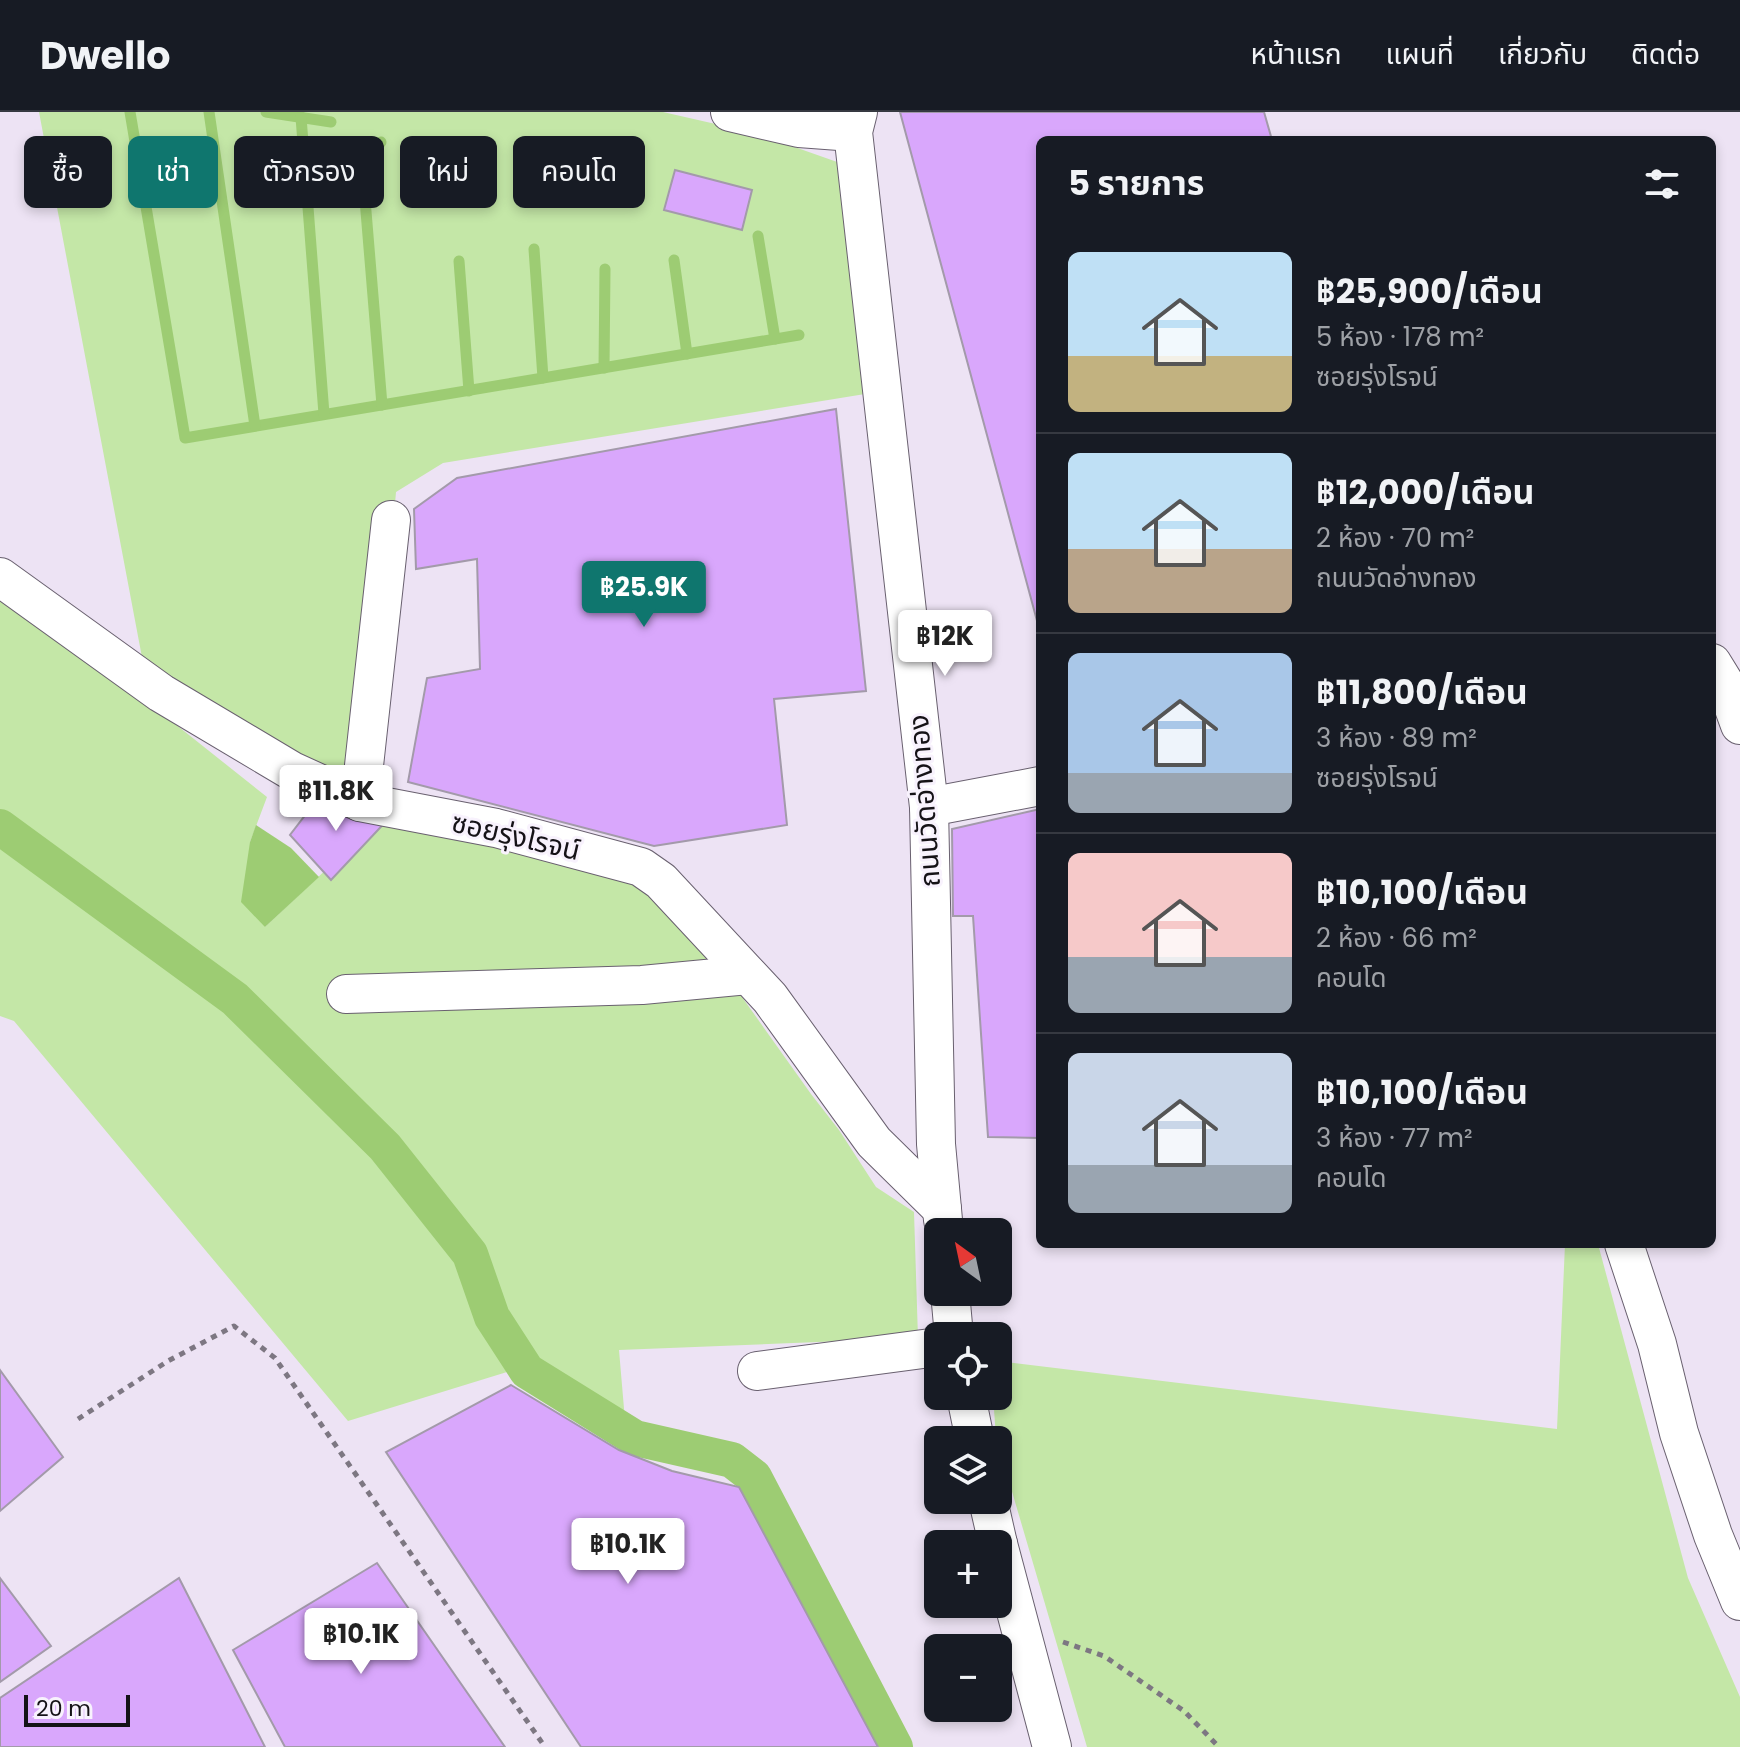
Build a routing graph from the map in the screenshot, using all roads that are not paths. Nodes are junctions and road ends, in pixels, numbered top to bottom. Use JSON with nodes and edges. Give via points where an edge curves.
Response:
{"nodes":[{"id":1,"x":730,"y":112,"type":"edge"},
{"id":2,"x":856,"y":122,"type":"edge"},
{"id":3,"x":391,"y":520,"type":"dead end"},
{"id":4,"x":0,"y":577,"type":"edge"},
{"id":5,"x":1726,"y":676,"type":"edge"},
{"id":6,"x":1740,"y":725,"type":"edge"},
{"id":7,"x":1036,"y":787,"type":"edge"},
{"id":8,"x":360,"y":802,"type":"junction"},
{"id":9,"x":929,"y":807,"type":"junction"},
{"id":10,"x":748,"y":975,"type":"junction"},
{"id":11,"x":346,"y":994,"type":"dead end"},
{"id":12,"x":941,"y":1218,"type":"edge"},
{"id":13,"x":943,"y":1218,"type":"edge"},
{"id":14,"x":1625,"y":1248,"type":"edge"},
{"id":15,"x":924,"y":1349,"type":"edge"},
{"id":16,"x":757,"y":1371,"type":"dead end"},
{"id":17,"x":1012,"y":1599,"type":"edge"},
{"id":18,"x":1740,"y":1601,"type":"edge"},
{"id":19,"x":1052,"y":1747,"type":"edge"}],
"edges":[{"from":1,"to":2,"type":"street","via":[[799,128]]},
{"from":2,"to":9,"type":"street","name":"ถนนวัดอ่างทอง"},
{"from":3,"to":8,"type":"street"},
{"from":4,"to":8,"type":"street","name":"ซอยรุ่งโรจน์","via":[[161,693],[292,771]]},
{"from":5,"to":6,"type":"street"},
{"from":7,"to":9,"type":"street"},
{"from":8,"to":10,"type":"street","name":"ซอยรุ่งโรจน์","via":[[496,828],[641,867],[661,881]]},
{"from":9,"to":13,"type":"street","name":"ถนนวัดอ่างทอง","via":[[936,1144]]},
{"from":10,"to":11,"type":"street","via":[[642,985]]},
{"from":10,"to":12,"type":"street","name":"ซอยรุ่งโรจน์","via":[[874,1142]]},
{"from":14,"to":18,"type":"street","via":[[1679,1433]]},
{"from":15,"to":16,"type":"street"},
{"from":17,"to":19,"type":"street"}]}
